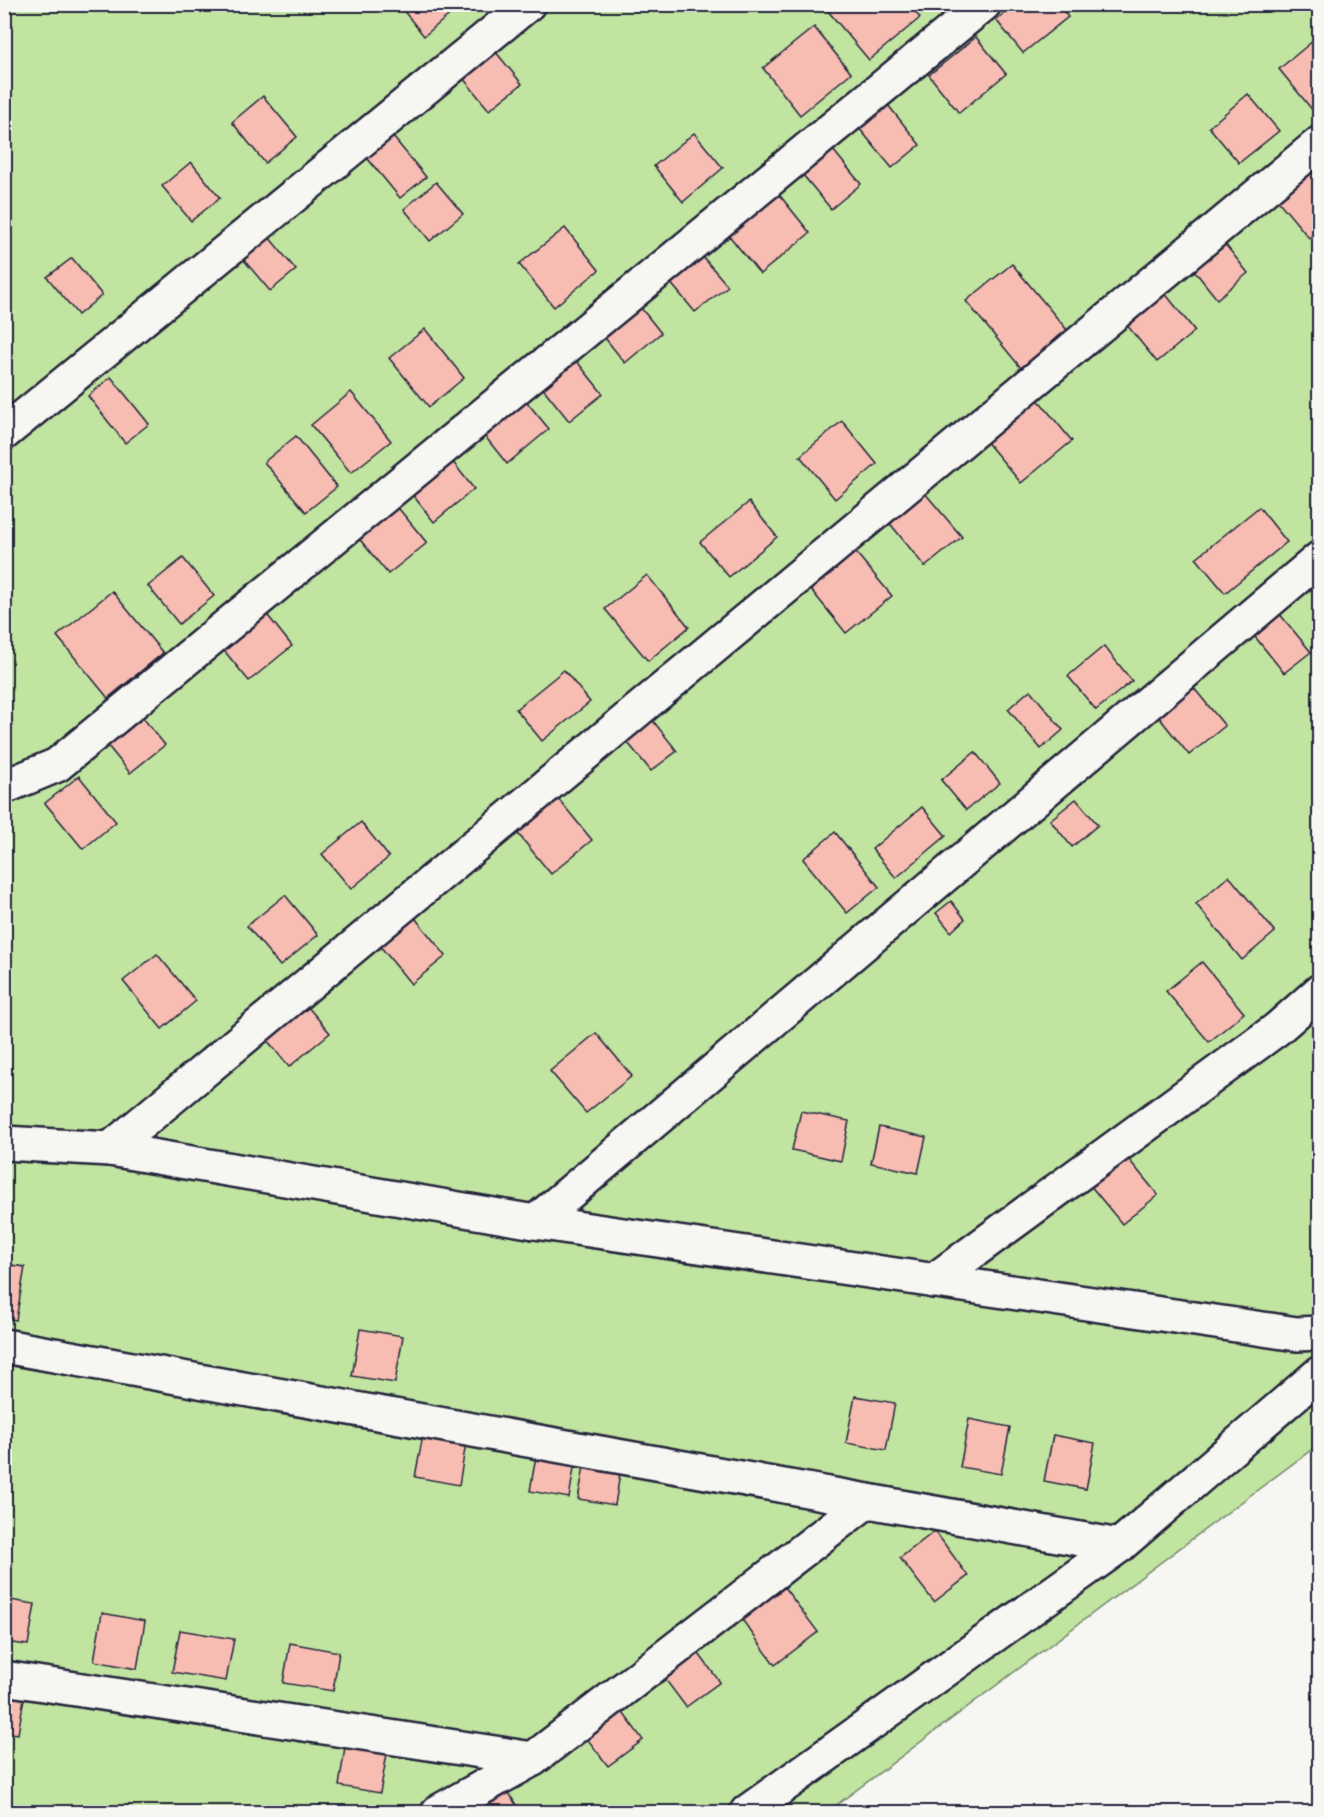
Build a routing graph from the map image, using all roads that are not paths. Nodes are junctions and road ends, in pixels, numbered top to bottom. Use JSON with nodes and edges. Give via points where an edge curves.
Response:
{"nodes":[{"id":1,"x":528,"y":4,"type":"edge"},
{"id":2,"x":984,"y":4,"type":"edge"},
{"id":3,"x":1320,"y":143,"type":"edge"},
{"id":4,"x":4,"y":434,"type":"edge"},
{"id":5,"x":1320,"y":558,"type":"edge"},
{"id":6,"x":4,"y":787,"type":"edge"},
{"id":7,"x":1320,"y":991,"type":"edge"},
{"id":8,"x":4,"y":1143,"type":"edge"},
{"id":9,"x":110,"y":1149,"type":"junction"},
{"id":10,"x":535,"y":1222,"type":"junction"},
{"id":11,"x":933,"y":1281,"type":"junction"},
{"id":12,"x":1320,"y":1333,"type":"edge"},
{"id":13,"x":4,"y":1346,"type":"edge"},
{"id":14,"x":1320,"y":1373,"type":"edge"},
{"id":15,"x":867,"y":1501,"type":"junction"},
{"id":16,"x":1119,"y":1546,"type":"junction"},
{"id":17,"x":4,"y":1678,"type":"edge"},
{"id":18,"x":533,"y":1759,"type":"junction"},
{"id":19,"x":438,"y":1812,"type":"edge"},
{"id":20,"x":747,"y":1812,"type":"edge"}],
"edges":[{"from":1,"to":4,"type":"street"},
{"from":2,"to":6,"type":"street","via":[[57,765]]},
{"from":3,"to":9,"type":"street"},
{"from":5,"to":10,"type":"street"},
{"from":7,"to":11,"type":"street","via":[[1277,1029]]},
{"from":8,"to":9,"type":"street"},
{"from":9,"to":10,"type":"street"},
{"from":10,"to":11,"type":"street"},
{"from":11,"to":12,"type":"street","via":[[1298,1334]]},
{"from":13,"to":15,"type":"street"},
{"from":14,"to":16,"type":"street"},
{"from":15,"to":16,"type":"street"},
{"from":15,"to":18,"type":"street"},
{"from":16,"to":20,"type":"street"},
{"from":17,"to":18,"type":"street"},
{"from":18,"to":19,"type":"street"}]}
